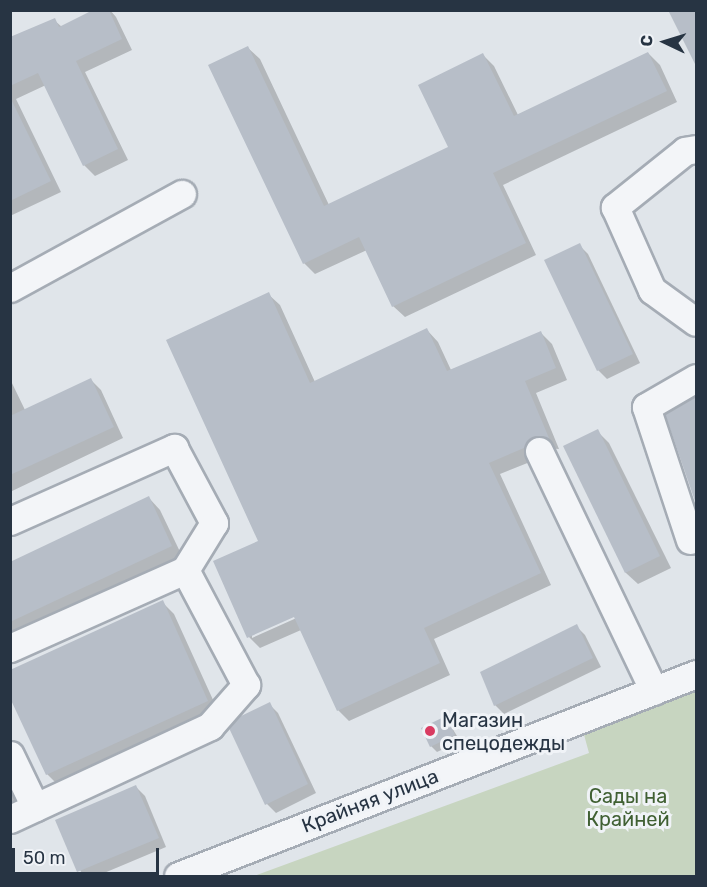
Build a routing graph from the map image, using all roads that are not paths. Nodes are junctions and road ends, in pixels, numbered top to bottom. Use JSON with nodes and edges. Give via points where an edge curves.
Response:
{"nodes":[{"id":1,"x":696,"y":149,"type":"edge"},
{"id":2,"x":182,"y":194,"type":"dead end"},
{"id":3,"x":10,"y":288,"type":"edge"},
{"id":4,"x":696,"y":322,"type":"edge"},
{"id":5,"x":696,"y":378,"type":"edge"},
{"id":6,"x":539,"y":451,"type":"dead end"},
{"id":7,"x":10,"y":521,"type":"edge"},
{"id":8,"x":690,"y":540,"type":"dead end"},
{"id":9,"x":185,"y":570,"type":"junction"},
{"id":10,"x":10,"y":648,"type":"edge"},
{"id":11,"x":696,"y":674,"type":"edge"},
{"id":12,"x":654,"y":690,"type":"junction"},
{"id":13,"x":10,"y":755,"type":"edge"},
{"id":14,"x":35,"y":807,"type":"junction"},
{"id":15,"x":10,"y":819,"type":"edge"},
{"id":16,"x":178,"y":876,"type":"edge"}],
"edges":[{"from":1,"to":4,"type":"street","via":[[685,150],[615,207],[652,290]]},
{"from":2,"to":3,"type":"street"},
{"from":5,"to":8,"type":"street","via":[[646,407]]},
{"from":6,"to":12,"type":"street"},
{"from":7,"to":9,"type":"street","via":[[174,448],[214,523]]},
{"from":9,"to":10,"type":"street"},
{"from":9,"to":14,"type":"street","via":[[246,685],[210,726]]},
{"from":11,"to":12,"type":"street","name":"Крайняя улица"},
{"from":12,"to":16,"type":"street","name":"Крайняя улица"},
{"from":13,"to":14,"type":"street"},
{"from":14,"to":15,"type":"street"}]}
